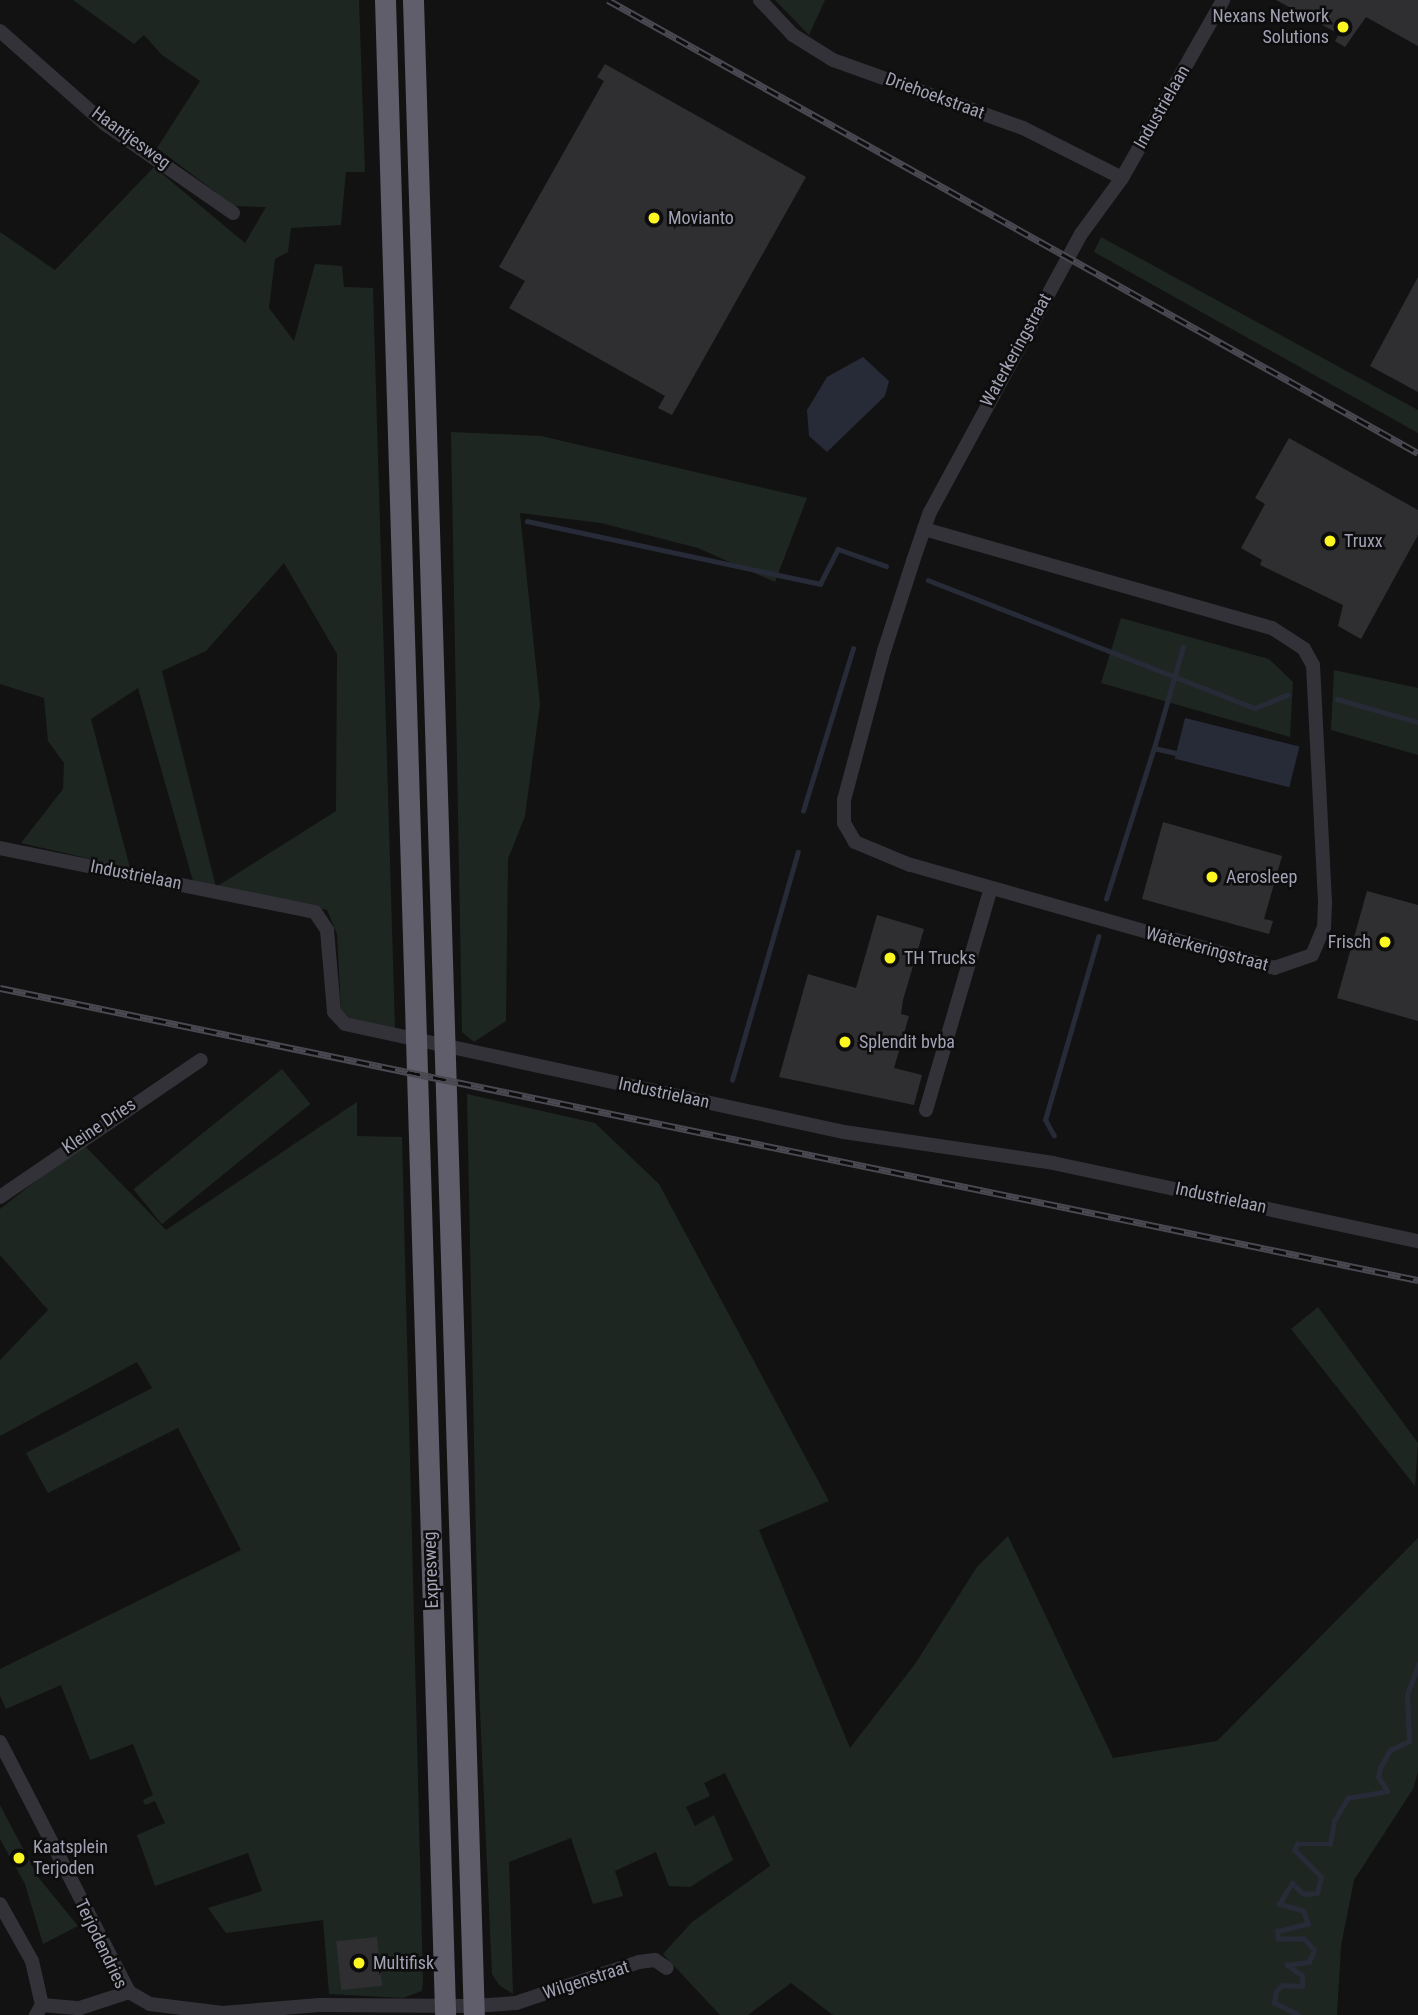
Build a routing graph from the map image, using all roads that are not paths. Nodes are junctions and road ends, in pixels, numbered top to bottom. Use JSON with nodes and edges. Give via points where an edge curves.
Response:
{"nodes":[{"id":1,"x":385,"y":0,"type":"edge"},
{"id":2,"x":413,"y":0,"type":"edge"},
{"id":3,"x":760,"y":0,"type":"edge"},
{"id":4,"x":1223,"y":0,"type":"edge"},
{"id":5,"x":0,"y":31,"type":"edge"},
{"id":6,"x":1122,"y":178,"type":"junction"},
{"id":7,"x":233,"y":213,"type":"dead end"},
{"id":8,"x":924,"y":529,"type":"junction"},
{"id":9,"x":0,"y":848,"type":"edge"},
{"id":10,"x":991,"y":888,"type":"junction"},
{"id":11,"x":201,"y":1060,"type":"dead end"},
{"id":12,"x":926,"y":1110,"type":"dead end"},
{"id":13,"x":0,"y":1197,"type":"edge"},
{"id":14,"x":1418,"y":1241,"type":"edge"},
{"id":15,"x":0,"y":1742,"type":"edge"},
{"id":16,"x":0,"y":1904,"type":"edge"},
{"id":17,"x":667,"y":1968,"type":"dead end"},
{"id":18,"x":129,"y":1992,"type":"junction"},
{"id":19,"x":39,"y":2010,"type":"edge"},
{"id":20,"x":445,"y":2011,"type":"edge"},
{"id":21,"x":474,"y":2011,"type":"edge"}],
"edges":[{"from":1,"to":20,"type":"highway","name":"Expresweg"},
{"from":2,"to":21,"type":"highway","name":"Expresweg"},
{"from":3,"to":6,"type":"street","name":"Driehoekstraat","via":[[793,35],[833,60],[1023,128]]},
{"from":4,"to":6,"type":"street","name":"Industrielaan"},
{"from":5,"to":7,"type":"street","name":"Haantjesweg","via":[[105,124]]},
{"from":6,"to":8,"type":"street","name":"Waterkeringstraat","via":[[1082,234],[995,386]]},
{"from":8,"to":10,"type":"street","name":"Waterkeringstraat","via":[[881,663],[844,800],[844,824],[855,842],[871,851]]},
{"from":8,"to":10,"type":"street","name":"Waterkeringstraat","via":[[1272,628],[1293,637],[1313,665],[1325,902],[1324,927],[1312,955],[1275,968]]},
{"from":9,"to":14,"type":"street","name":"Industrielaan","via":[[315,912],[327,930],[334,1012],[345,1024],[844,1132],[1053,1163]]},
{"from":10,"to":12,"type":"street"},
{"from":11,"to":13,"type":"street","name":"Kleine Dries"},
{"from":15,"to":18,"type":"street","name":"Terjodendries"},
{"from":16,"to":19,"type":"street","name":"Terjodendries","via":[[32,1961]]},
{"from":17,"to":21,"type":"street","name":"Wilgenstraat","via":[[655,1960],[639,1962],[516,2003]]},
{"from":18,"to":19,"type":"street","name":"Terjodendries","via":[[80,2008]]},
{"from":18,"to":20,"type":"street","name":"Wilgenstraat","via":[[150,2004],[184,2011],[320,2005]]},
{"from":20,"to":21,"type":"street","name":"Wilgenstraat"}]}
